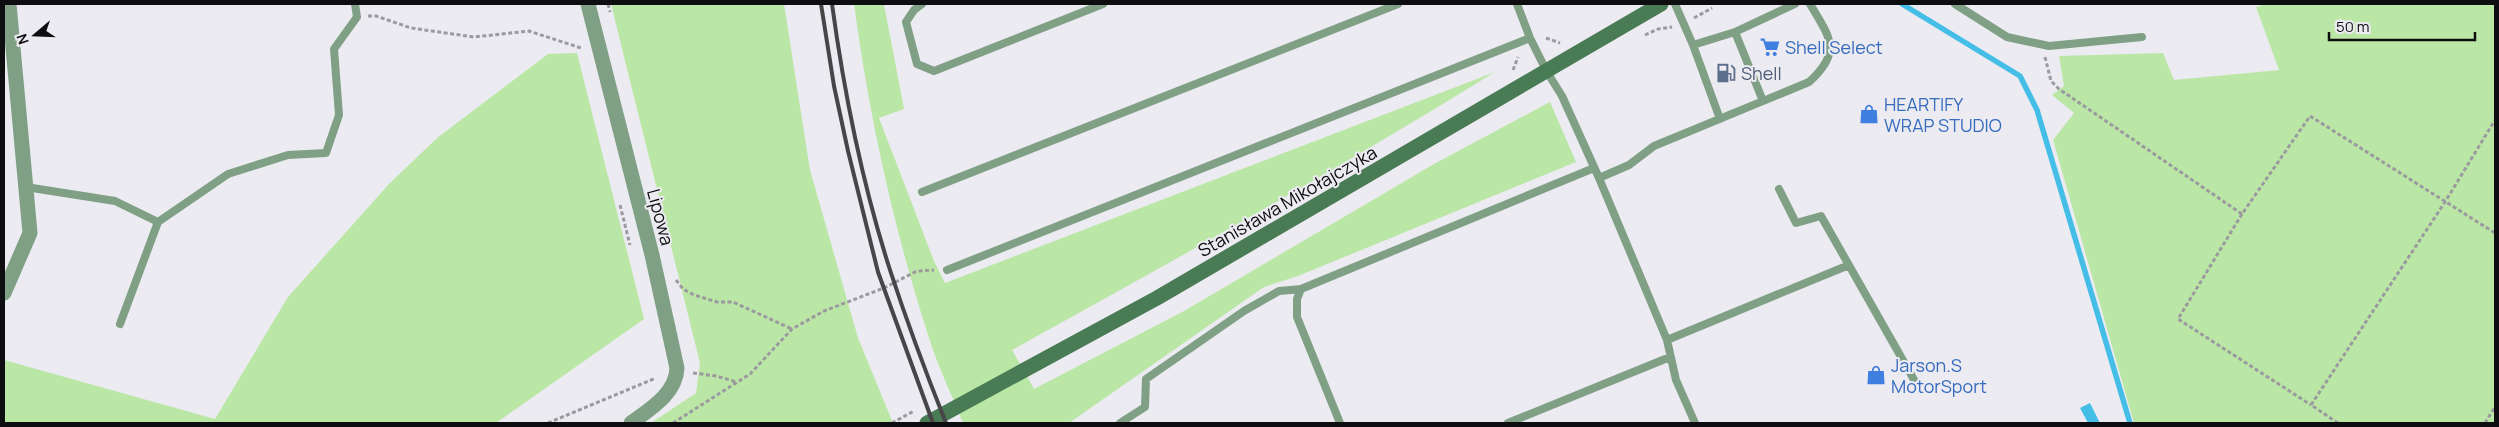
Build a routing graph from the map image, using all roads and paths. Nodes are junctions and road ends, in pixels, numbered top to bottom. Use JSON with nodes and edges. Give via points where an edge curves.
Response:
{"nodes":[{"id":1,"x":9,"y":4,"type":"edge"},
{"id":2,"x":355,"y":4,"type":"edge"},
{"id":3,"x":588,"y":4,"type":"edge"},
{"id":4,"x":922,"y":4,"type":"edge"},
{"id":5,"x":1103,"y":4,"type":"edge"},
{"id":6,"x":1398,"y":4,"type":"edge"},
{"id":7,"x":1517,"y":4,"type":"edge"},
{"id":8,"x":1661,"y":4,"type":"edge"},
{"id":9,"x":1675,"y":4,"type":"edge"},
{"id":10,"x":1795,"y":4,"type":"edge"},
{"id":11,"x":1810,"y":4,"type":"edge"},
{"id":12,"x":1955,"y":4,"type":"edge"},
{"id":13,"x":357,"y":16,"type":"junction"},
{"id":14,"x":1735,"y":32,"type":"junction"},
{"id":15,"x":2142,"y":37,"type":"dead end"},
{"id":16,"x":1530,"y":38,"type":"junction"},
{"id":17,"x":579,"y":40,"type":"dead end"},
{"id":18,"x":599,"y":43,"type":"junction"},
{"id":19,"x":2041,"y":44,"type":"junction"},
{"id":20,"x":1693,"y":45,"type":"junction"},
{"id":21,"x":581,"y":48,"type":"junction"},
{"id":22,"x":584,"y":58,"type":"dead end"},
{"id":23,"x":1547,"y":72,"type":"junction"},
{"id":24,"x":1763,"y":101,"type":"junction"},
{"id":25,"x":1720,"y":119,"type":"junction"},
{"id":26,"x":2495,"y":120,"type":"edge"},
{"id":27,"x":1594,"y":168,"type":"junction"},
{"id":28,"x":1599,"y":178,"type":"junction"},
{"id":29,"x":26,"y":187,"type":"junction"},
{"id":30,"x":1779,"y":189,"type":"dead end"},
{"id":31,"x":922,"y":192,"type":"dead end"},
{"id":32,"x":2445,"y":202,"type":"junction"},
{"id":33,"x":619,"y":203,"type":"dead end"},
{"id":34,"x":2242,"y":214,"type":"junction"},
{"id":35,"x":158,"y":222,"type":"junction"},
{"id":36,"x":2495,"y":233,"type":"edge"},
{"id":37,"x":631,"y":249,"type":"dead end"},
{"id":38,"x":1849,"y":265,"type":"junction"},
{"id":39,"x":947,"y":270,"type":"joint"},
{"id":40,"x":672,"y":275,"type":"dead end"},
{"id":41,"x":1301,"y":289,"type":"junction"},
{"id":42,"x":4,"y":293,"type":"edge"},
{"id":43,"x":120,"y":324,"type":"dead end"},
{"id":44,"x":792,"y":329,"type":"junction"},
{"id":45,"x":1667,"y":340,"type":"junction"},
{"id":46,"x":1670,"y":357,"type":"junction"},
{"id":47,"x":670,"y":375,"type":"junction"},
{"id":48,"x":737,"y":382,"type":"junction"},
{"id":49,"x":1917,"y":386,"type":"dead end"},
{"id":50,"x":2311,"y":405,"type":"junction"},
{"id":51,"x":2495,"y":407,"type":"edge"},
{"id":52,"x":548,"y":423,"type":"edge"},
{"id":53,"x":631,"y":423,"type":"edge"},
{"id":54,"x":673,"y":423,"type":"edge"},
{"id":55,"x":927,"y":423,"type":"edge"},
{"id":56,"x":1120,"y":423,"type":"edge"},
{"id":57,"x":1340,"y":423,"type":"edge"},
{"id":58,"x":1508,"y":423,"type":"edge"},
{"id":59,"x":1695,"y":423,"type":"edge"},
{"id":60,"x":2338,"y":423,"type":"edge"},
{"id":61,"x":2485,"y":423,"type":"edge"}],
"edges":[{"from":1,"to":29,"type":"street"},
{"from":2,"to":13,"type":"lane"},
{"from":3,"to":18,"type":"street","name":"Lipowa"},
{"from":4,"to":5,"type":"lane","via":[[906,22],[917,64],[934,71]]},
{"from":6,"to":31,"type":"lane"},
{"from":7,"to":16,"type":"lane"},
{"from":8,"to":23,"type":"street","name":"Stanisława Mikołajczyka"},
{"from":9,"to":20,"type":"lane"},
{"from":10,"to":14,"type":"lane"},
{"from":11,"to":24,"type":"lane","via":[[1832,47],[1826,67],[1809,82]]},
{"from":12,"to":19,"type":"lane","via":[[2007,37]]},
{"from":13,"to":21,"type":"path","via":[[376,16],[411,28],[474,37],[529,31]]},
{"from":13,"to":35,"type":"lane","via":[[334,49],[338,115],[326,153],[288,155],[228,174]]},
{"from":14,"to":20,"type":"lane"},
{"from":14,"to":24,"type":"lane"},
{"from":15,"to":19,"type":"lane","via":[[2049,46]]},
{"from":16,"to":23,"type":"lane"},
{"from":16,"to":39,"type":"lane"},
{"from":17,"to":21,"type":"path"},
{"from":18,"to":21,"type":"path"},
{"from":18,"to":47,"type":"street","name":"Lipowa","via":[[675,352]]},
{"from":19,"to":34,"type":"path","via":[[2051,80],[2059,90]]},
{"from":20,"to":25,"type":"lane"},
{"from":21,"to":22,"type":"path"},
{"from":23,"to":27,"type":"lane","via":[[1562,96]]},
{"from":23,"to":55,"type":"street","name":"Stanisława Mikołajczyka","via":[[1157,298]]},
{"from":24,"to":25,"type":"lane"},
{"from":25,"to":28,"type":"lane","via":[[1654,146],[1629,165]]},
{"from":26,"to":32,"type":"path"},
{"from":27,"to":28,"type":"lane"},
{"from":27,"to":41,"type":"lane"},
{"from":28,"to":45,"type":"lane"},
{"from":29,"to":35,"type":"lane","via":[[115,201]]},
{"from":29,"to":42,"type":"street","via":[[30,233]]},
{"from":30,"to":38,"type":"lane","via":[[1796,223],[1821,216]]},
{"from":32,"to":34,"type":"path","via":[[2310,116]]},
{"from":32,"to":36,"type":"path"},
{"from":32,"to":50,"type":"path"},
{"from":33,"to":37,"type":"path"},
{"from":34,"to":50,"type":"path","via":[[2178,320]]},
{"from":35,"to":43,"type":"lane"},
{"from":38,"to":45,"type":"lane"},
{"from":38,"to":49,"type":"lane"},
{"from":39,"to":44,"type":"path","via":[[917,271],[884,288],[824,311]]},
{"from":40,"to":44,"type":"path","via":[[683,289],[694,296],[733,302]]},
{"from":41,"to":56,"type":"lane","via":[[1279,291],[1244,311],[1146,379],[1144,408]]},
{"from":41,"to":57,"type":"lane","via":[[1297,299],[1297,318]]},
{"from":44,"to":48,"type":"path","via":[[750,374]]},
{"from":45,"to":46,"type":"lane"},
{"from":46,"to":58,"type":"lane"},
{"from":46,"to":59,"type":"lane","via":[[1676,380]]},
{"from":47,"to":48,"type":"path","via":[[695,373]]},
{"from":47,"to":52,"type":"path"},
{"from":47,"to":53,"type":"street","via":[[662,401]]},
{"from":48,"to":54,"type":"path"},
{"from":50,"to":60,"type":"path"},
{"from":51,"to":61,"type":"path"}]}
